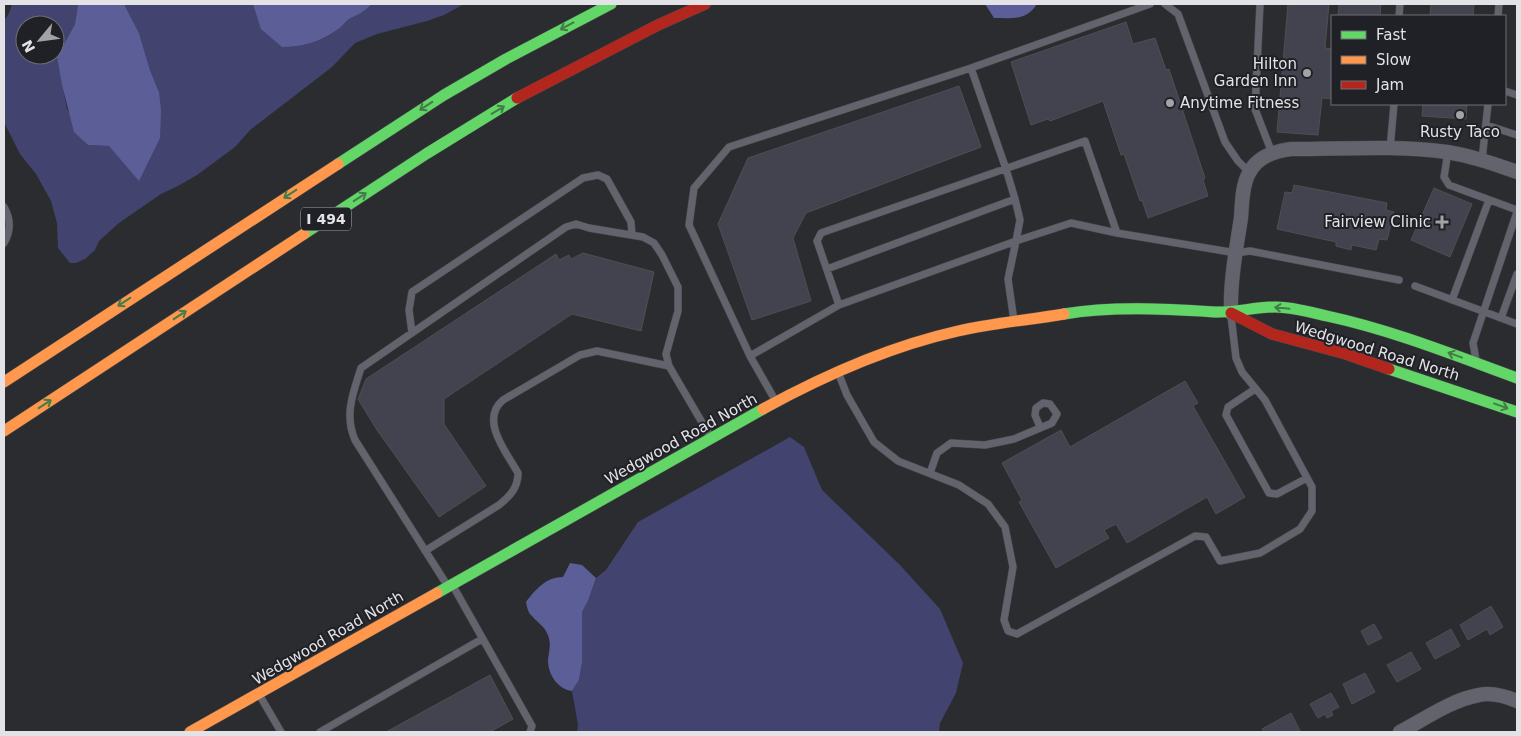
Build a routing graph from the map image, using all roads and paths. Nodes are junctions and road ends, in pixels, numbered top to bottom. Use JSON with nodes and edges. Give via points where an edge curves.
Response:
{"nodes":[{"id":1,"x":611,"y":4,"type":"edge"},
{"id":2,"x":705,"y":4,"type":"edge"},
{"id":3,"x":1150,"y":4,"type":"edge"},
{"id":4,"x":1165,"y":4,"type":"edge"},
{"id":5,"x":1260,"y":4,"type":"edge"},
{"id":6,"x":970,"y":68,"type":"junction"},
{"id":7,"x":1391,"y":105,"type":"edge"},
{"id":8,"x":1488,"y":105,"type":"edge"},
{"id":9,"x":1486,"y":125,"type":"junction"},
{"id":10,"x":1517,"y":135,"type":"edge"},
{"id":11,"x":1390,"y":149,"type":"junction"},
{"id":12,"x":1272,"y":152,"type":"junction"},
{"id":13,"x":1448,"y":152,"type":"junction"},
{"id":14,"x":1482,"y":160,"type":"junction"},
{"id":15,"x":1006,"y":169,"type":"junction"},
{"id":16,"x":1249,"y":172,"type":"junction"},
{"id":17,"x":1517,"y":172,"type":"edge"},
{"id":18,"x":1015,"y":199,"type":"junction"},
{"id":19,"x":1489,"y":200,"type":"junction"},
{"id":20,"x":4,"y":207,"type":"edge"},
{"id":21,"x":1517,"y":211,"type":"edge"},
{"id":22,"x":1117,"y":233,"type":"junction"},
{"id":23,"x":632,"y":235,"type":"junction"},
{"id":24,"x":1016,"y":241,"type":"junction"},
{"id":25,"x":4,"y":243,"type":"edge"},
{"id":26,"x":1236,"y":253,"type":"junction"},
{"id":27,"x":827,"y":269,"type":"junction"},
{"id":28,"x":1517,"y":274,"type":"edge"},
{"id":29,"x":1399,"y":280,"type":"dead end"},
{"id":30,"x":1415,"y":286,"type":"dead end"},
{"id":31,"x":1452,"y":300,"type":"junction"},
{"id":32,"x":839,"y":305,"type":"junction"},
{"id":33,"x":1483,"y":312,"type":"junction"},
{"id":34,"x":1231,"y":313,"type":"junction"},
{"id":35,"x":1501,"y":318,"type":"junction"},
{"id":36,"x":1014,"y":321,"type":"junction"},
{"id":37,"x":1517,"y":324,"type":"edge"},
{"id":38,"x":412,"y":333,"type":"junction"},
{"id":39,"x":750,"y":356,"type":"junction"},
{"id":40,"x":1476,"y":362,"type":"junction"},
{"id":41,"x":669,"y":366,"type":"junction"},
{"id":42,"x":838,"y":371,"type":"junction"},
{"id":43,"x":1517,"y":378,"type":"edge"},
{"id":44,"x":4,"y":382,"type":"edge"},
{"id":45,"x":1255,"y":388,"type":"junction"},
{"id":46,"x":776,"y":402,"type":"junction"},
{"id":47,"x":1517,"y":412,"type":"edge"},
{"id":48,"x":1040,"y":428,"type":"dead end"},
{"id":49,"x":4,"y":431,"type":"edge"},
{"id":50,"x":712,"y":439,"type":"junction"},
{"id":51,"x":930,"y":473,"type":"junction"},
{"id":52,"x":1307,"y":478,"type":"junction"},
{"id":53,"x":425,"y":550,"type":"junction"},
{"id":54,"x":450,"y":585,"type":"junction"},
{"id":55,"x":482,"y":639,"type":"junction"},
{"id":56,"x":259,"y":694,"type":"junction"},
{"id":57,"x":1517,"y":700,"type":"edge"},
{"id":58,"x":190,"y":732,"type":"edge"},
{"id":59,"x":280,"y":732,"type":"edge"},
{"id":60,"x":320,"y":732,"type":"edge"},
{"id":61,"x":530,"y":732,"type":"edge"},
{"id":62,"x":1400,"y":732,"type":"edge"}],
"edges":[{"from":1,"to":44,"type":"main road","number":"I 494","one_way":true,"via":[[444,94]]},
{"from":49,"to":2,"type":"main road","number":"I 494","one_way":true,"via":[[448,140],[519,97]]},
{"from":3,"to":6,"type":"lane"},
{"from":4,"to":16,"type":"lane","via":[[1178,14],[1225,142]]},
{"from":5,"to":12,"type":"lane","via":[[1255,109]]},
{"from":6,"to":15,"type":"lane"},
{"from":6,"to":39,"type":"lane","via":[[729,147],[694,188],[689,225]]},
{"from":7,"to":11,"type":"lane"},
{"from":8,"to":9,"type":"lane"},
{"from":9,"to":10,"type":"lane"},
{"from":9,"to":14,"type":"lane"},
{"from":11,"to":12,"type":"street","via":[[1291,149]]},
{"from":11,"to":13,"type":"street"},
{"from":12,"to":16,"type":"street"},
{"from":13,"to":14,"type":"street"},
{"from":13,"to":19,"type":"lane","via":[[1444,177],[1449,185]]},
{"from":14,"to":17,"type":"street"},
{"from":15,"to":18,"type":"lane"},
{"from":15,"to":22,"type":"lane","via":[[1086,141]]},
{"from":15,"to":27,"type":"lane","via":[[821,233],[816,241]]},
{"from":16,"to":26,"type":"street"},
{"from":18,"to":24,"type":"lane","via":[[1020,220]]},
{"from":18,"to":27,"type":"lane"},
{"from":19,"to":21,"type":"lane"},
{"from":19,"to":31,"type":"lane"},
{"from":20,"to":25,"type":"lane","via":[[10,228]]},
{"from":21,"to":33,"type":"lane"},
{"from":22,"to":24,"type":"lane","via":[[1071,224]]},
{"from":22,"to":26,"type":"lane"},
{"from":23,"to":38,"type":"lane","via":[[576,224],[566,227]]},
{"from":23,"to":38,"type":"lane","via":[[631,222],[607,179],[598,175],[583,178],[412,292],[409,310]]},
{"from":23,"to":41,"type":"lane","via":[[654,243],[678,287],[678,311],[666,354]]},
{"from":24,"to":32,"type":"lane"},
{"from":24,"to":36,"type":"lane","via":[[1008,279]]},
{"from":26,"to":29,"type":"lane","via":[[1250,251]]},
{"from":26,"to":34,"type":"street","via":[[1230,291]]},
{"from":27,"to":32,"type":"lane"},
{"from":28,"to":35,"type":"lane"},
{"from":30,"to":31,"type":"lane"},
{"from":31,"to":33,"type":"lane"},
{"from":32,"to":39,"type":"lane"},
{"from":33,"to":35,"type":"lane"},
{"from":33,"to":40,"type":"lane","via":[[1472,344]]},
{"from":34,"to":36,"type":"main road","name":"Wedgwood Road North","via":[[1114,309]]},
{"from":40,"to":34,"type":"main road","name":"Wedgwood Road North","one_way":true,"via":[[1407,337],[1309,312],[1275,307]]},
{"from":34,"to":45,"type":"lane","via":[[1236,358]]},
{"from":34,"to":47,"type":"main road","name":"Wedgwood Road North","one_way":true,"via":[[1272,334],[1346,354]]},
{"from":35,"to":37,"type":"lane"},
{"from":36,"to":42,"type":"main road","name":"Wedgwood Road North","via":[[958,331]]},
{"from":38,"to":53,"type":"lane","via":[[361,368],[351,400],[350,428]]},
{"from":39,"to":46,"type":"lane"},
{"from":40,"to":43,"type":"main road","name":"Wedgwood Road North"},
{"from":41,"to":50,"type":"lane"},
{"from":41,"to":53,"type":"lane","via":[[597,351],[580,354],[502,400],[497,405],[493,424],[518,473],[515,489],[499,505]]},
{"from":42,"to":46,"type":"main road","name":"Wedgwood Road North"},
{"from":42,"to":51,"type":"lane","via":[[874,442],[898,461]]},
{"from":45,"to":52,"type":"lane","via":[[1265,400]]},
{"from":45,"to":52,"type":"lane","via":[[1228,407],[1226,415],[1269,493],[1277,494]]},
{"from":46,"to":50,"type":"main road","name":"Wedgwood Road North"},
{"from":48,"to":51,"type":"lane","via":[[1014,439],[985,445],[952,443],[937,453]]},
{"from":50,"to":54,"type":"main road","name":"Wedgwood Road North"},
{"from":51,"to":52,"type":"lane","via":[[959,485],[988,504],[1005,527],[1014,567],[1004,620],[1008,631],[1017,634],[1195,536],[1206,537],[1220,561],[1260,553],[1300,529],[1312,511],[1312,487]]},
{"from":53,"to":54,"type":"lane"},
{"from":54,"to":55,"type":"lane"},
{"from":54,"to":56,"type":"main road","name":"Wedgwood Road North"},
{"from":55,"to":60,"type":"lane"},
{"from":55,"to":61,"type":"lane","via":[[532,726]]},
{"from":56,"to":58,"type":"main road","name":"Wedgwood Road North"},
{"from":56,"to":59,"type":"lane"},
{"from":57,"to":62,"type":"street","via":[[1480,694],[1439,710]]}]}
